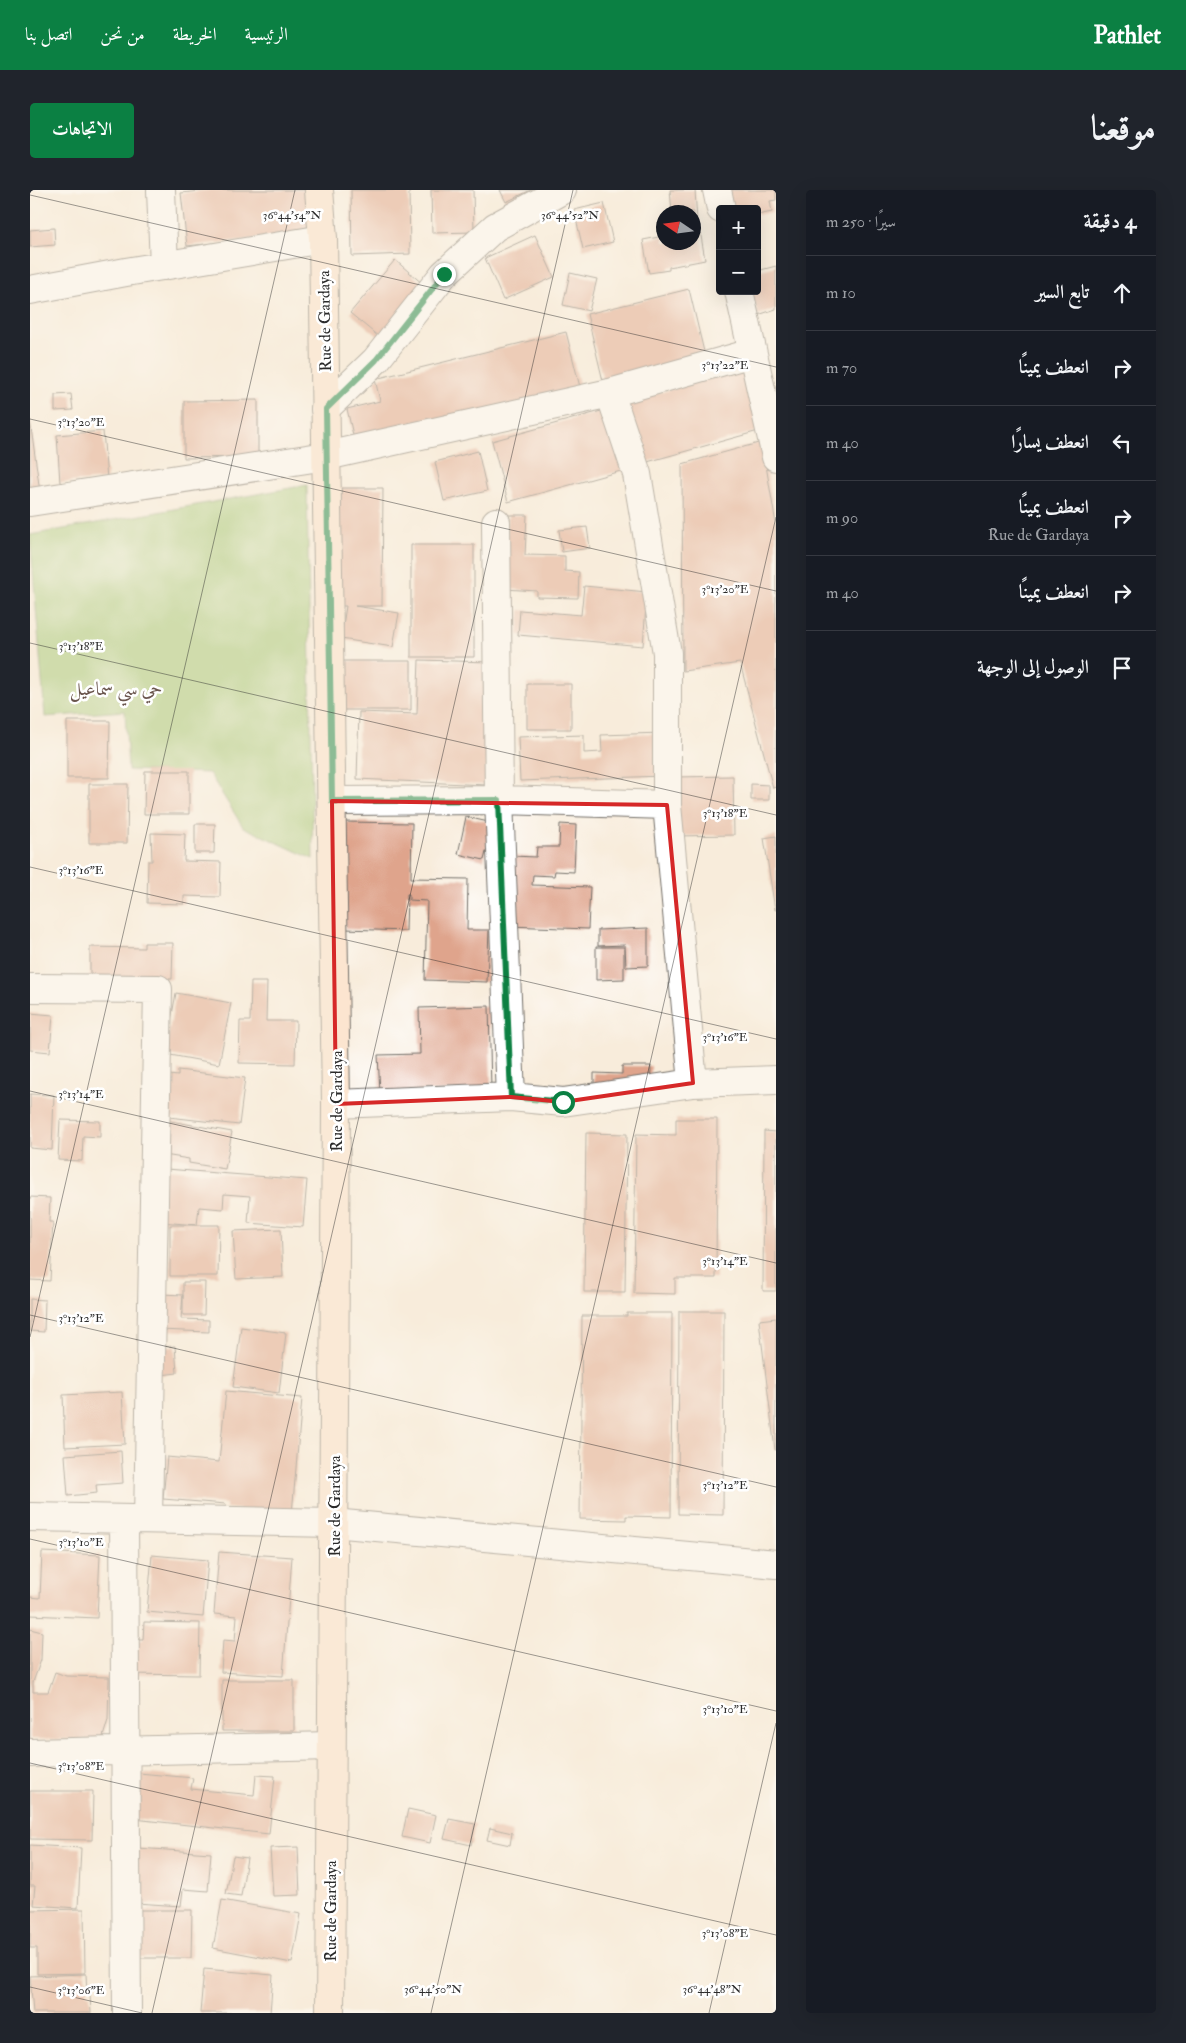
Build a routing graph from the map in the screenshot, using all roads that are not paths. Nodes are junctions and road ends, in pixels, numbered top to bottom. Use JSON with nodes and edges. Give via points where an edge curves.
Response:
{"nodes":[{"id":1,"x":160,"y":190,"type":"edge"},
{"id":2,"x":319,"y":190,"type":"edge"},
{"id":3,"x":562,"y":190,"type":"edge"},
{"id":4,"x":717,"y":190,"type":"edge"},
{"id":5,"x":720,"y":205,"type":"edge"},
{"id":6,"x":323,"y":239,"type":"junction"},
{"id":7,"x":164,"y":266,"type":"junction"},
{"id":8,"x":30,"y":290,"type":"edge"},
{"id":9,"x":740,"y":295,"type":"edge"},
{"id":10,"x":752,"y":353,"type":"junction"},
{"id":11,"x":610,"y":393,"type":"junction"},
{"id":12,"x":326,"y":409,"type":"junction"},
{"id":13,"x":326,"y":456,"type":"junction"},
{"id":14,"x":776,"y":457,"type":"edge"},
{"id":15,"x":30,"y":502,"type":"edge"},
{"id":16,"x":496,"y":522,"type":"dead end"},
{"id":17,"x":499,"y":800,"type":"junction"},
{"id":18,"x":332,"y":801,"type":"junction"},
{"id":19,"x":667,"y":804,"type":"junction"},
{"id":20,"x":30,"y":988,"type":"edge"},
{"id":21,"x":776,"y":1080,"type":"edge"},
{"id":22,"x":694,"y":1083,"type":"junction"},
{"id":23,"x":511,"y":1097,"type":"junction"},
{"id":24,"x":336,"y":1104,"type":"junction"},
{"id":25,"x":30,"y":1518,"type":"edge"},
{"id":26,"x":136,"y":1519,"type":"junction"},
{"id":27,"x":333,"y":1523,"type":"junction"},
{"id":28,"x":776,"y":1564,"type":"edge"},
{"id":29,"x":331,"y":1746,"type":"junction"},
{"id":30,"x":125,"y":1751,"type":"junction"},
{"id":31,"x":30,"y":1753,"type":"edge"},
{"id":32,"x":126,"y":2013,"type":"edge"},
{"id":33,"x":330,"y":2013,"type":"edge"}],
"edges":[{"from":1,"to":7,"type":"street"},
{"from":2,"to":6,"type":"street","name":"Rue de Gardaya"},
{"from":3,"to":12,"type":"street","via":[[495,227],[444,274],[376,360]]},
{"from":4,"to":5,"type":"street"},
{"from":6,"to":7,"type":"street"},
{"from":6,"to":12,"type":"street","name":"Rue de Gardaya"},
{"from":7,"to":8,"type":"street"},
{"from":9,"to":10,"type":"street"},
{"from":10,"to":11,"type":"street"},
{"from":10,"to":14,"type":"street"},
{"from":11,"to":13,"type":"street"},
{"from":11,"to":19,"type":"street","via":[[637,474],[667,653]]},
{"from":12,"to":13,"type":"street","name":"Rue de Gardaya"},
{"from":13,"to":15,"type":"street"},
{"from":13,"to":18,"type":"street","name":"Rue de Gardaya"},
{"from":16,"to":17,"type":"street"},
{"from":17,"to":18,"type":"street"},
{"from":17,"to":19,"type":"street"},
{"from":17,"to":23,"type":"street"},
{"from":18,"to":24,"type":"street","name":"Rue de Gardaya"},
{"from":19,"to":22,"type":"street"},
{"from":20,"to":26,"type":"street","via":[[158,989]]},
{"from":21,"to":22,"type":"street"},
{"from":22,"to":23,"type":"street","via":[[563,1102]]},
{"from":23,"to":24,"type":"street"},
{"from":24,"to":27,"type":"street","name":"Rue de Gardaya"},
{"from":25,"to":26,"type":"street"},
{"from":26,"to":27,"type":"street"},
{"from":26,"to":30,"type":"street"},
{"from":27,"to":28,"type":"street"},
{"from":27,"to":29,"type":"street","name":"Rue de Gardaya"},
{"from":29,"to":30,"type":"street"},
{"from":29,"to":33,"type":"street","name":"Rue de Gardaya"},
{"from":30,"to":31,"type":"street"},
{"from":30,"to":32,"type":"street"}]}
